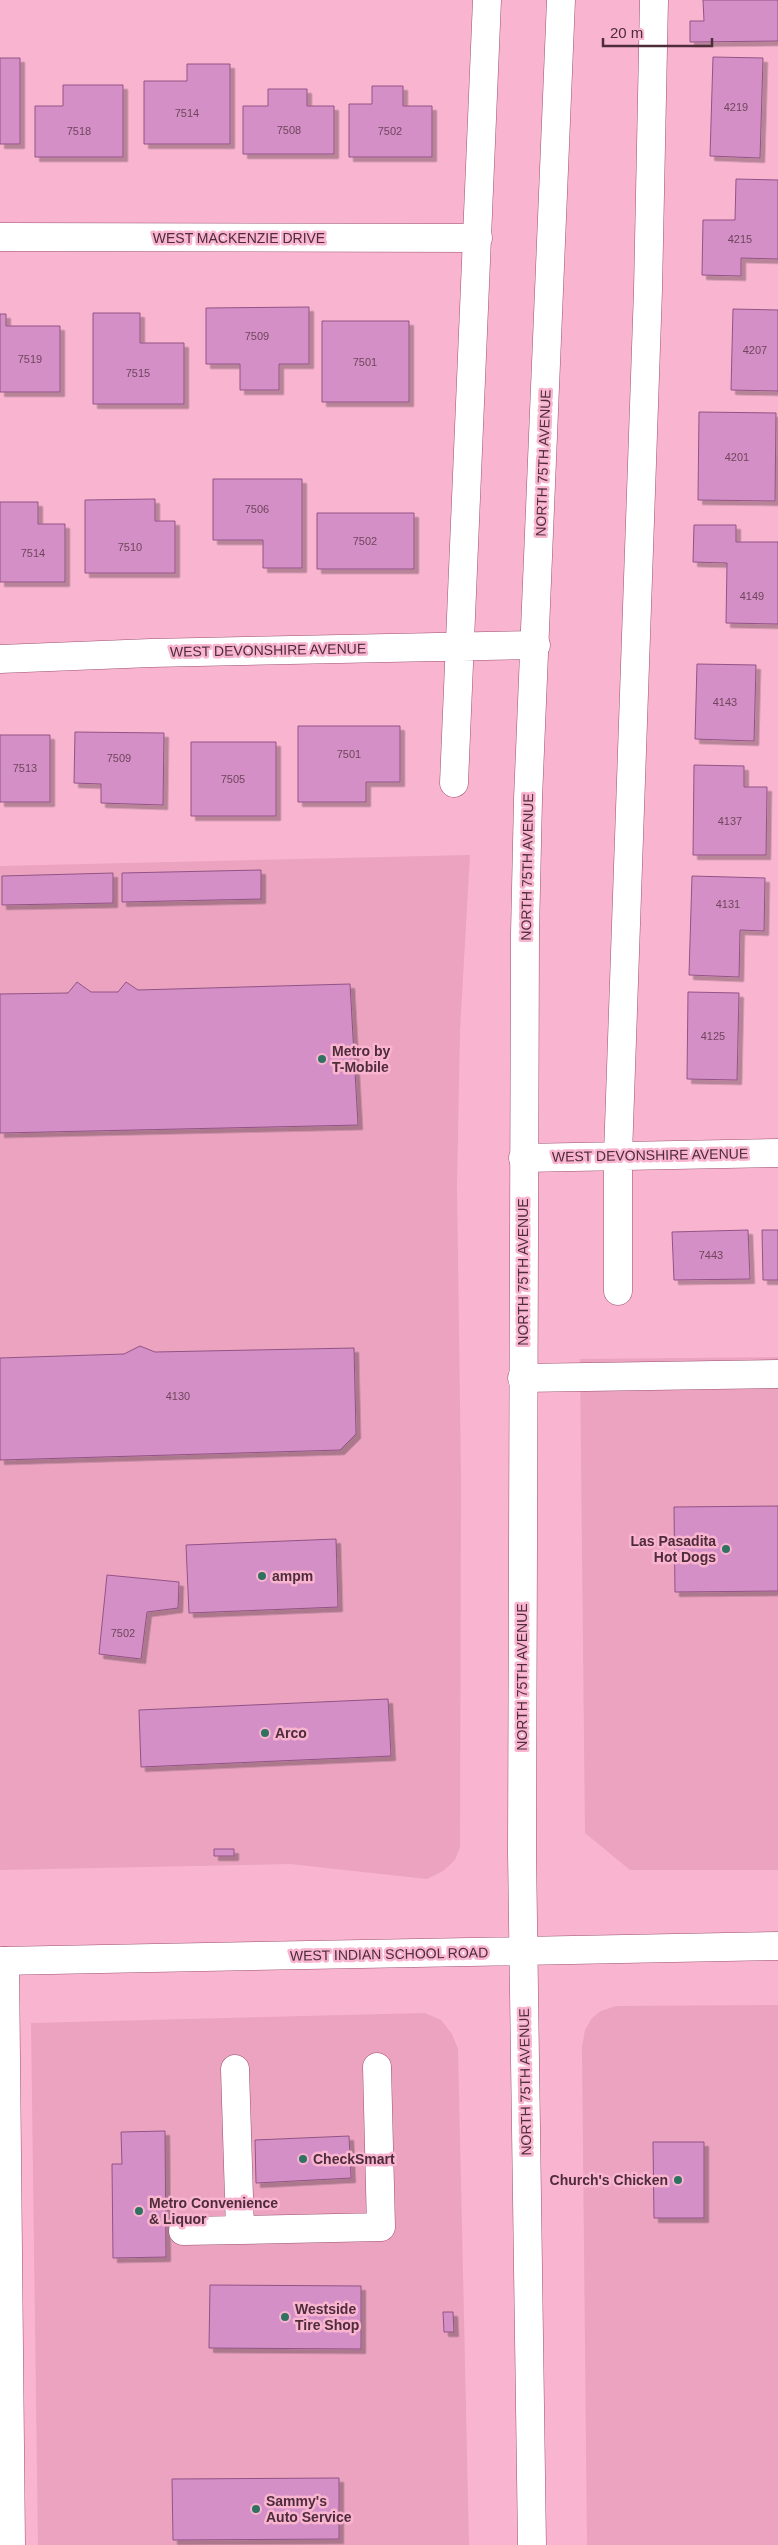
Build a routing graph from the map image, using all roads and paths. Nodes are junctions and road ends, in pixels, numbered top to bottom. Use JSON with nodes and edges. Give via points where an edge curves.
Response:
{"nodes":[{"id":1,"x":487,"y":0,"type":"edge"},
{"id":2,"x":561,"y":0,"type":"edge"},
{"id":3,"x":654,"y":0,"type":"edge"},
{"id":4,"x":0,"y":237,"type":"edge"},
{"id":5,"x":478,"y":238,"type":"junction"},
{"id":6,"x":461,"y":646,"type":"junction"},
{"id":7,"x":536,"y":646,"type":"junction"},
{"id":8,"x":0,"y":659,"type":"edge"},
{"id":9,"x":454,"y":783,"type":"dead end"},
{"id":10,"x":778,"y":1153,"type":"edge"},
{"id":11,"x":618,"y":1155,"type":"junction"},
{"id":12,"x":523,"y":1158,"type":"junction"},
{"id":13,"x":618,"y":1291,"type":"dead end"},
{"id":14,"x":778,"y":1374,"type":"edge"},
{"id":15,"x":522,"y":1378,"type":"junction"},
{"id":16,"x":778,"y":1946,"type":"edge"},
{"id":17,"x":523,"y":1951,"type":"junction"},
{"id":18,"x":3,"y":1961,"type":"edge"},
{"id":19,"x":377,"y":2067,"type":"dead end"},
{"id":20,"x":235,"y":2069,"type":"dead end"},
{"id":21,"x":240,"y":2230,"type":"junction"},
{"id":22,"x":183,"y":2231,"type":"dead end"},
{"id":23,"x":11,"y":2545,"type":"edge"},
{"id":24,"x":532,"y":2545,"type":"edge"}],
"edges":[{"from":1,"to":5,"type":"street"},
{"from":2,"to":7,"type":"street","name":"NORTH 75TH AVENUE"},
{"from":3,"to":11,"type":"street","via":[[648,300]]},
{"from":4,"to":5,"type":"street","name":"WEST MACKENZIE DRIVE"},
{"from":5,"to":6,"type":"street"},
{"from":6,"to":7,"type":"street","name":"WEST DEVONSHIRE AVENUE"},
{"from":6,"to":8,"type":"street","name":"WEST DEVONSHIRE AVENUE"},
{"from":6,"to":9,"type":"street"},
{"from":7,"to":12,"type":"street","name":"NORTH 75TH AVENUE","via":[[528,799]]},
{"from":10,"to":11,"type":"street","name":"WEST DEVONSHIRE AVENUE"},
{"from":11,"to":12,"type":"street","name":"WEST DEVONSHIRE AVENUE"},
{"from":11,"to":13,"type":"street"},
{"from":12,"to":15,"type":"street","name":"NORTH 75TH AVENUE"},
{"from":14,"to":15,"type":"street"},
{"from":15,"to":17,"type":"street","name":"NORTH 75TH AVENUE"},
{"from":16,"to":17,"type":"street","name":"WEST INDIAN SCHOOL ROAD"},
{"from":17,"to":18,"type":"street","name":"WEST INDIAN SCHOOL ROAD"},
{"from":17,"to":24,"type":"street","name":"NORTH 75TH AVENUE"},
{"from":18,"to":23,"type":"street"},
{"from":19,"to":21,"type":"street","via":[[381,2227]]},
{"from":20,"to":21,"type":"street"},
{"from":21,"to":22,"type":"street"}]}
